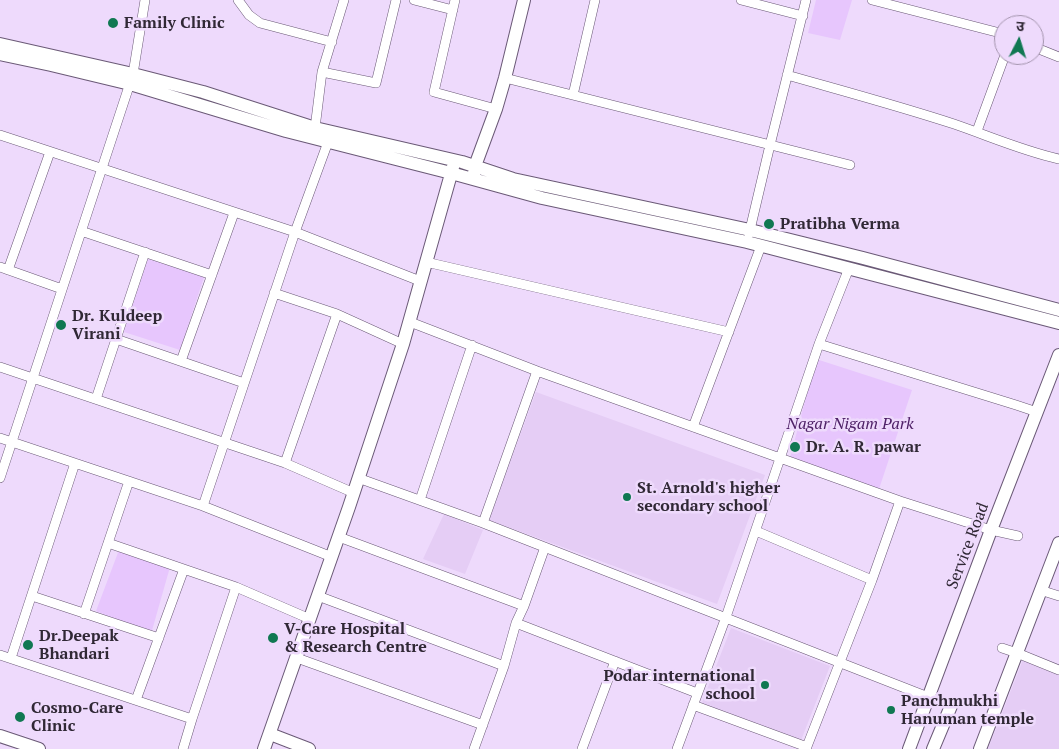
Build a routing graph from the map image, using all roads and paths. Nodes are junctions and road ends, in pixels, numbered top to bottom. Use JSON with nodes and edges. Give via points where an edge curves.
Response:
{"nodes":[{"id":1,"x":146,"y":0,"type":"edge"},
{"id":2,"x":238,"y":0,"type":"edge"},
{"id":3,"x":343,"y":0,"type":"edge"},
{"id":4,"x":396,"y":0,"type":"edge"},
{"id":5,"x":414,"y":0,"type":"edge"},
{"id":6,"x":455,"y":0,"type":"edge"},
{"id":7,"x":524,"y":0,"type":"edge"},
{"id":8,"x":595,"y":0,"type":"edge"},
{"id":9,"x":741,"y":0,"type":"edge"},
{"id":10,"x":806,"y":0,"type":"edge"},
{"id":11,"x":872,"y":0,"type":"edge"},
{"id":12,"x":452,"y":10,"type":"junction"},
{"id":13,"x":802,"y":16,"type":"junction"},
{"id":14,"x":994,"y":31,"type":"edge"},
{"id":15,"x":332,"y":42,"type":"junction"},
{"id":16,"x":0,"y":44,"type":"edge"},
{"id":17,"x":1044,"y":51,"type":"edge"},
{"id":18,"x":0,"y":54,"type":"edge"},
{"id":19,"x":1059,"y":57,"type":"edge"},
{"id":20,"x":1001,"y":65,"type":"edge"},
{"id":21,"x":322,"y":72,"type":"junction"},
{"id":22,"x":787,"y":75,"type":"junction"},
{"id":23,"x":505,"y":78,"type":"junction"},
{"id":24,"x":131,"y":79,"type":"junction"},
{"id":25,"x":573,"y":95,"type":"junction"},
{"id":26,"x":496,"y":109,"type":"junction"},
{"id":27,"x":315,"y":128,"type":"junction"},
{"id":28,"x":977,"y":132,"type":"junction"},
{"id":29,"x":0,"y":135,"type":"edge"},
{"id":30,"x":328,"y":142,"type":"junction"},
{"id":31,"x":770,"y":145,"type":"junction"},
{"id":32,"x":50,"y":152,"type":"junction"},
{"id":33,"x":1059,"y":159,"type":"edge"},
{"id":34,"x":850,"y":165,"type":"dead end"},
{"id":35,"x":453,"y":166,"type":"junction"},
{"id":36,"x":102,"y":169,"type":"junction"},
{"id":37,"x":474,"y":172,"type":"junction"},
{"id":38,"x":234,"y":212,"type":"junction"},
{"id":39,"x":81,"y":231,"type":"junction"},
{"id":40,"x":295,"y":232,"type":"junction"},
{"id":41,"x":748,"y":236,"type":"junction"},
{"id":42,"x":761,"y":246,"type":"junction"},
{"id":43,"x":145,"y":252,"type":"junction"},
{"id":44,"x":426,"y":262,"type":"junction"},
{"id":45,"x":849,"y":268,"type":"junction"},
{"id":46,"x":4,"y":269,"type":"edge"},
{"id":47,"x":212,"y":274,"type":"junction"},
{"id":48,"x":420,"y":282,"type":"junction"},
{"id":49,"x":62,"y":289,"type":"junction"},
{"id":50,"x":274,"y":293,"type":"junction"},
{"id":51,"x":1059,"y":310,"type":"edge"},
{"id":52,"x":337,"y":314,"type":"junction"},
{"id":53,"x":410,"y":322,"type":"junction"},
{"id":54,"x":1059,"y":323,"type":"edge"},
{"id":55,"x":729,"y":332,"type":"junction"},
{"id":56,"x":116,"y":339,"type":"junction"},
{"id":57,"x":403,"y":344,"type":"junction"},
{"id":58,"x":819,"y":344,"type":"junction"},
{"id":59,"x":472,"y":345,"type":"junction"},
{"id":60,"x":1059,"y":355,"type":"edge"},
{"id":61,"x":181,"y":361,"type":"junction"},
{"id":62,"x":0,"y":367,"type":"edge"},
{"id":63,"x":537,"y":371,"type":"junction"},
{"id":64,"x":33,"y":378,"type":"junction"},
{"id":65,"x":244,"y":383,"type":"junction"},
{"id":66,"x":96,"y":399,"type":"junction"},
{"id":67,"x":1036,"y":412,"type":"junction"},
{"id":68,"x":693,"y":427,"type":"junction"},
{"id":69,"x":0,"y":438,"type":"edge"},
{"id":70,"x":12,"y":442,"type":"junction"},
{"id":71,"x":224,"y":442,"type":"junction"},
{"id":72,"x":780,"y":458,"type":"junction"},
{"id":73,"x":75,"y":463,"type":"junction"},
{"id":74,"x":285,"y":463,"type":"junction"},
{"id":75,"x":0,"y":478,"type":"edge"},
{"id":76,"x":358,"y":478,"type":"junction"},
{"id":77,"x":129,"y":481,"type":"junction"},
{"id":78,"x":354,"y":493,"type":"junction"},
{"id":79,"x":420,"y":500,"type":"junction"},
{"id":80,"x":900,"y":501,"type":"junction"},
{"id":81,"x":203,"y":506,"type":"junction"},
{"id":82,"x":483,"y":523,"type":"junction"},
{"id":83,"x":991,"y":530,"type":"junction"},
{"id":84,"x":756,"y":531,"type":"junction"},
{"id":85,"x":1018,"y":536,"type":"dead end"},
{"id":86,"x":339,"y":537,"type":"junction"},
{"id":87,"x":108,"y":543,"type":"junction"},
{"id":88,"x":1059,"y":543,"type":"edge"},
{"id":89,"x":545,"y":547,"type":"junction"},
{"id":90,"x":332,"y":557,"type":"junction"},
{"id":91,"x":184,"y":569,"type":"junction"},
{"id":92,"x":872,"y":580,"type":"junction"},
{"id":93,"x":236,"y":587,"type":"junction"},
{"id":94,"x":1040,"y":590,"type":"junction"},
{"id":95,"x":32,"y":596,"type":"junction"},
{"id":96,"x":318,"y":596,"type":"junction"},
{"id":97,"x":1059,"y":596,"type":"edge"},
{"id":98,"x":524,"y":606,"type":"junction"},
{"id":99,"x":84,"y":614,"type":"junction"},
{"id":100,"x":726,"y":617,"type":"junction"},
{"id":101,"x":310,"y":619,"type":"junction"},
{"id":102,"x":516,"y":623,"type":"junction"},
{"id":103,"x":159,"y":638,"type":"junction"},
{"id":104,"x":1002,"y":648,"type":"dead end"},
{"id":105,"x":1017,"y":653,"type":"junction"},
{"id":106,"x":0,"y":655,"type":"edge"},
{"id":107,"x":12,"y":658,"type":"junction"},
{"id":108,"x":297,"y":658,"type":"junction"},
{"id":109,"x":615,"y":661,"type":"junction"},
{"id":110,"x":840,"y":662,"type":"junction"},
{"id":111,"x":504,"y":666,"type":"junction"},
{"id":112,"x":1059,"y":670,"type":"edge"},
{"id":113,"x":697,"y":693,"type":"junction"},
{"id":114,"x":929,"y":697,"type":"junction"},
{"id":115,"x":136,"y":700,"type":"junction"},
{"id":116,"x":693,"y":705,"type":"junction"},
{"id":117,"x":951,"y":706,"type":"joint"},
{"id":118,"x":192,"y":719,"type":"junction"},
{"id":119,"x":483,"y":725,"type":"junction"},
{"id":120,"x":270,"y":734,"type":"junction"},
{"id":121,"x":0,"y":736,"type":"edge"},
{"id":122,"x":806,"y":748,"type":"edge"},
{"id":123,"x":39,"y":749,"type":"edge"},
{"id":124,"x":183,"y":749,"type":"edge"},
{"id":125,"x":264,"y":749,"type":"edge"},
{"id":126,"x":309,"y":749,"type":"edge"},
{"id":127,"x":474,"y":749,"type":"edge"},
{"id":128,"x":582,"y":749,"type":"edge"},
{"id":129,"x":676,"y":749,"type":"edge"},
{"id":130,"x":909,"y":749,"type":"edge"},
{"id":131,"x":933,"y":749,"type":"edge"},
{"id":132,"x":980,"y":749,"type":"edge"}],
"edges":[{"from":1,"to":24,"type":"street"},
{"from":2,"to":15,"type":"street","via":[[260,23]]},
{"from":3,"to":15,"type":"street"},
{"from":4,"to":21,"type":"street","via":[[376,83]]},
{"from":5,"to":12,"type":"street"},
{"from":6,"to":12,"type":"street"},
{"from":7,"to":23,"type":"main road"},
{"from":8,"to":25,"type":"street"},
{"from":9,"to":13,"type":"street"},
{"from":10,"to":13,"type":"street"},
{"from":11,"to":14,"type":"street"},
{"from":12,"to":26,"type":"street","via":[[434,92]]},
{"from":13,"to":22,"type":"street"},
{"from":15,"to":21,"type":"street"},
{"from":16,"to":24,"type":"main road"},
{"from":17,"to":19,"type":"street"},
{"from":18,"to":24,"type":"main road"},
{"from":20,"to":28,"type":"street"},
{"from":21,"to":27,"type":"street"},
{"from":22,"to":28,"type":"street","via":[[900,106]]},
{"from":22,"to":31,"type":"street"},
{"from":23,"to":25,"type":"street"},
{"from":23,"to":26,"type":"main road"},
{"from":24,"to":27,"type":"main road","via":[[203,92]]},
{"from":24,"to":30,"type":"main road"},
{"from":24,"to":36,"type":"street"},
{"from":25,"to":31,"type":"street"},
{"from":26,"to":37,"type":"main road"},
{"from":27,"to":35,"type":"main road"},
{"from":28,"to":33,"type":"street"},
{"from":29,"to":32,"type":"street"},
{"from":30,"to":35,"type":"main road"},
{"from":30,"to":40,"type":"street"},
{"from":31,"to":34,"type":"street"},
{"from":31,"to":41,"type":"street"},
{"from":32,"to":36,"type":"street"},
{"from":32,"to":46,"type":"street"},
{"from":35,"to":37,"type":"main road"},
{"from":35,"to":44,"type":"main road"},
{"from":36,"to":38,"type":"street"},
{"from":36,"to":39,"type":"street"},
{"from":37,"to":41,"type":"main road","via":[[542,198]]},
{"from":38,"to":40,"type":"street"},
{"from":38,"to":47,"type":"street"},
{"from":39,"to":43,"type":"street"},
{"from":39,"to":49,"type":"street"},
{"from":40,"to":48,"type":"street"},
{"from":40,"to":50,"type":"street"},
{"from":41,"to":42,"type":"main road"},
{"from":41,"to":51,"type":"main road","via":[[864,258]]},
{"from":42,"to":45,"type":"main road"},
{"from":42,"to":55,"type":"street"},
{"from":43,"to":47,"type":"street"},
{"from":43,"to":56,"type":"street"},
{"from":44,"to":48,"type":"main road"},
{"from":44,"to":55,"type":"street"},
{"from":45,"to":54,"type":"main road"},
{"from":45,"to":58,"type":"street"},
{"from":46,"to":49,"type":"street"},
{"from":47,"to":61,"type":"street"},
{"from":48,"to":53,"type":"main road"},
{"from":49,"to":64,"type":"street"},
{"from":50,"to":52,"type":"street"},
{"from":50,"to":65,"type":"street"},
{"from":52,"to":57,"type":"street"},
{"from":52,"to":74,"type":"street"},
{"from":53,"to":57,"type":"main road"},
{"from":53,"to":59,"type":"street"},
{"from":55,"to":68,"type":"street"},
{"from":56,"to":61,"type":"street"},
{"from":56,"to":66,"type":"street"},
{"from":57,"to":76,"type":"main road"},
{"from":58,"to":67,"type":"street"},
{"from":58,"to":72,"type":"street"},
{"from":59,"to":63,"type":"street"},
{"from":59,"to":79,"type":"street"},
{"from":60,"to":67,"type":"main road","name":"Service Road"},
{"from":61,"to":65,"type":"street"},
{"from":62,"to":64,"type":"street"},
{"from":63,"to":68,"type":"street"},
{"from":63,"to":82,"type":"street"},
{"from":64,"to":66,"type":"street"},
{"from":64,"to":70,"type":"street"},
{"from":65,"to":71,"type":"street"},
{"from":66,"to":71,"type":"street"},
{"from":67,"to":83,"type":"main road","name":"Service Road"},
{"from":68,"to":72,"type":"street"},
{"from":69,"to":70,"type":"street"},
{"from":70,"to":73,"type":"street"},
{"from":70,"to":75,"type":"street"},
{"from":71,"to":74,"type":"street"},
{"from":71,"to":81,"type":"street"},
{"from":72,"to":80,"type":"street"},
{"from":72,"to":84,"type":"street"},
{"from":73,"to":77,"type":"street"},
{"from":73,"to":95,"type":"street"},
{"from":74,"to":78,"type":"street"},
{"from":76,"to":78,"type":"main road"},
{"from":76,"to":79,"type":"street"},
{"from":77,"to":81,"type":"street"},
{"from":77,"to":87,"type":"street"},
{"from":78,"to":86,"type":"main road"},
{"from":79,"to":82,"type":"street"},
{"from":80,"to":83,"type":"street"},
{"from":80,"to":92,"type":"street"},
{"from":81,"to":90,"type":"street"},
{"from":82,"to":89,"type":"street"},
{"from":83,"to":85,"type":"street"},
{"from":83,"to":114,"type":"main road","name":"Service Road"},
{"from":84,"to":92,"type":"street"},
{"from":84,"to":100,"type":"street"},
{"from":86,"to":90,"type":"main road"},
{"from":86,"to":98,"type":"street"},
{"from":87,"to":91,"type":"street"},
{"from":87,"to":99,"type":"street"},
{"from":88,"to":94,"type":"main road"},
{"from":89,"to":98,"type":"street"},
{"from":89,"to":100,"type":"street"},
{"from":90,"to":96,"type":"main road"},
{"from":91,"to":93,"type":"street"},
{"from":91,"to":103,"type":"street"},
{"from":92,"to":110,"type":"street"},
{"from":93,"to":101,"type":"street"},
{"from":93,"to":118,"type":"street"},
{"from":94,"to":97,"type":"street"},
{"from":94,"to":105,"type":"main road"},
{"from":95,"to":99,"type":"street"},
{"from":95,"to":107,"type":"street"},
{"from":96,"to":101,"type":"main road"},
{"from":96,"to":111,"type":"street"},
{"from":98,"to":102,"type":"street"},
{"from":99,"to":103,"type":"street"},
{"from":100,"to":110,"type":"street"},
{"from":100,"to":113,"type":"street"},
{"from":101,"to":108,"type":"main road"},
{"from":102,"to":109,"type":"street"},
{"from":102,"to":111,"type":"street"},
{"from":103,"to":115,"type":"street"},
{"from":104,"to":105,"type":"street"},
{"from":105,"to":112,"type":"street"},
{"from":105,"to":132,"type":"main road"},
{"from":106,"to":107,"type":"street"},
{"from":107,"to":115,"type":"street"},
{"from":108,"to":119,"type":"street"},
{"from":108,"to":120,"type":"main road"},
{"from":109,"to":113,"type":"street"},
{"from":109,"to":128,"type":"street"},
{"from":110,"to":114,"type":"street"},
{"from":110,"to":122,"type":"street"},
{"from":111,"to":119,"type":"street"},
{"from":113,"to":116,"type":"street"},
{"from":114,"to":117,"type":"street"},
{"from":114,"to":130,"type":"main road","name":"Service Road"},
{"from":115,"to":118,"type":"street"},
{"from":116,"to":122,"type":"street"},
{"from":116,"to":129,"type":"street"},
{"from":117,"to":131,"type":"main road"},
{"from":118,"to":124,"type":"street"},
{"from":119,"to":127,"type":"street"},
{"from":120,"to":125,"type":"main road"},
{"from":120,"to":126,"type":"main road"},
{"from":121,"to":123,"type":"main road"}]}
